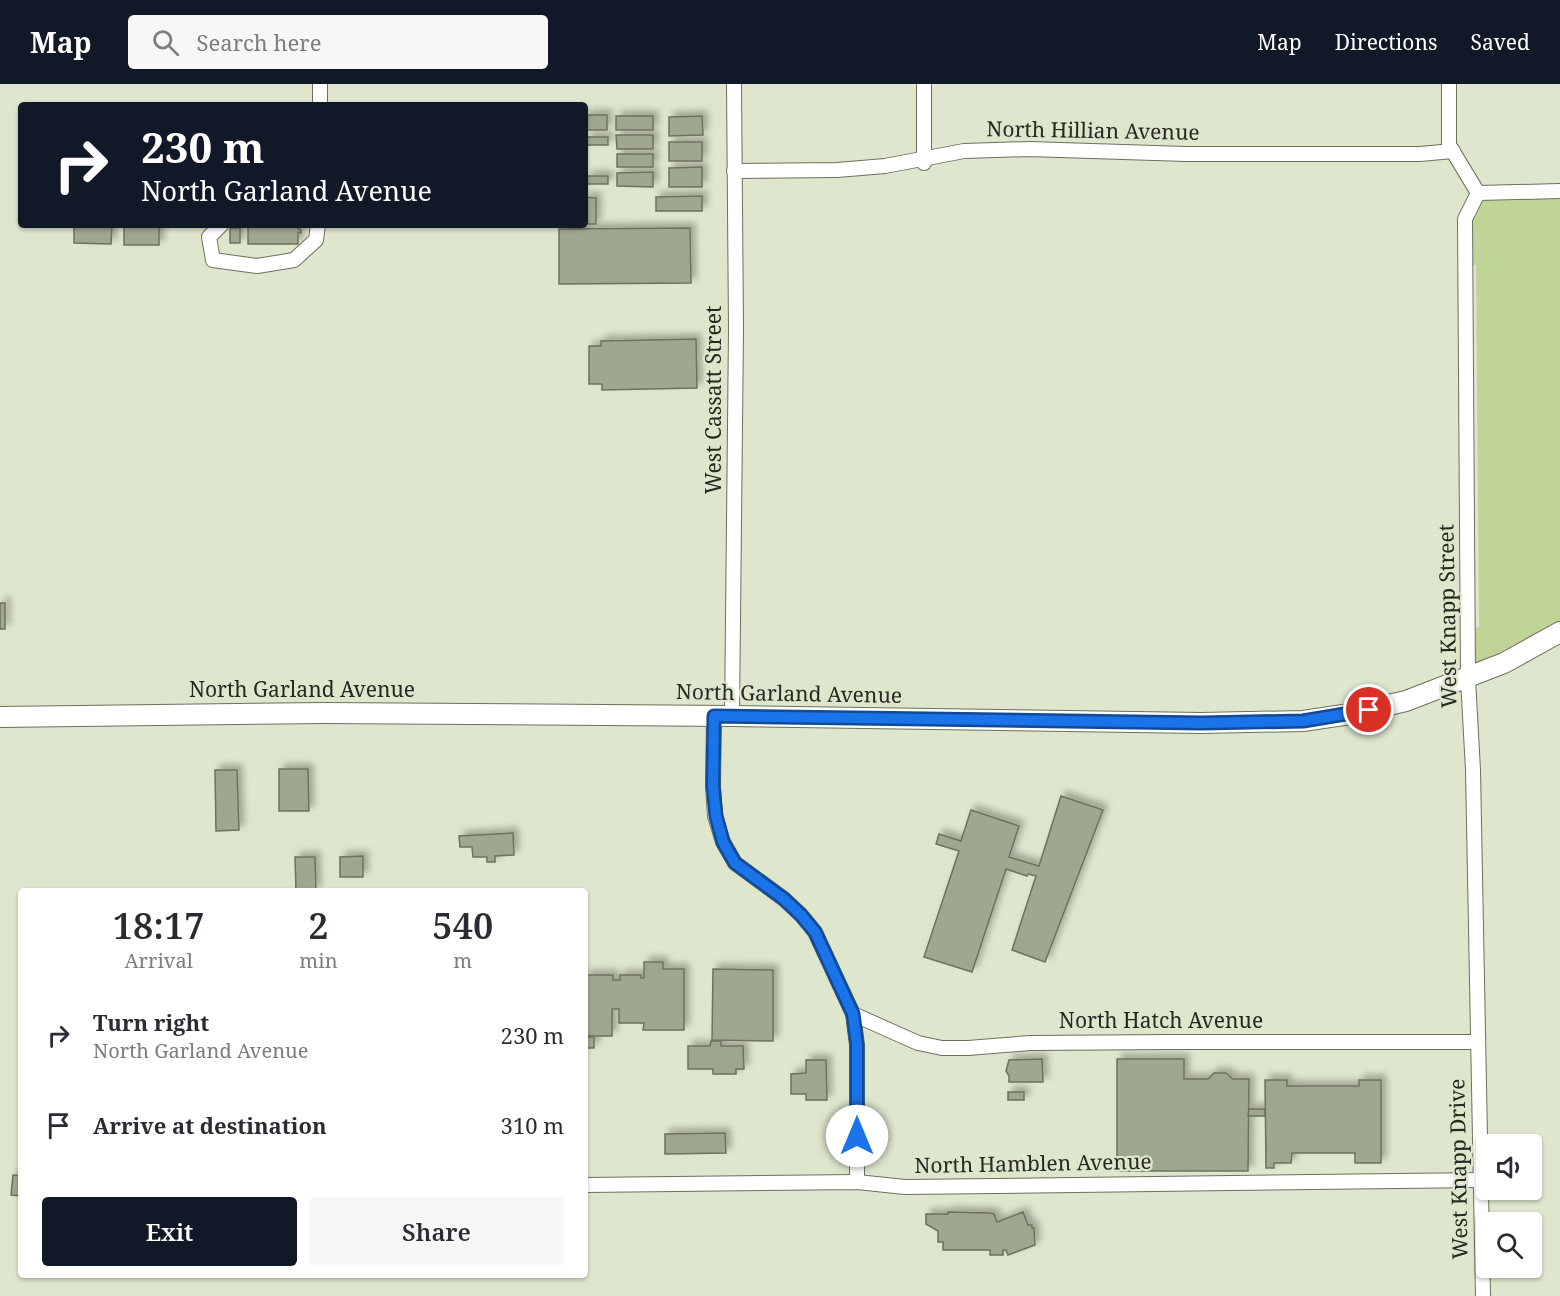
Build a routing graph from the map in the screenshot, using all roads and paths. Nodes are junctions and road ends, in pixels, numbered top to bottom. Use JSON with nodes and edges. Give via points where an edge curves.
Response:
{"nodes":[{"id":1,"x":320,"y":84,"type":"edge"},
{"id":2,"x":734,"y":84,"type":"edge"},
{"id":3,"x":924,"y":84,"type":"edge"},
{"id":4,"x":1449,"y":84,"type":"edge"},
{"id":5,"x":320,"y":102,"type":"edge"},
{"id":6,"x":1454,"y":151,"type":"junction"},
{"id":7,"x":925,"y":162,"type":"junction"},
{"id":8,"x":734,"y":171,"type":"junction"},
{"id":9,"x":1560,"y":191,"type":"edge"},
{"id":10,"x":1478,"y":193,"type":"junction"},
{"id":11,"x":218,"y":228,"type":"edge"},
{"id":12,"x":318,"y":228,"type":"edge"},
{"id":13,"x":1560,"y":632,"type":"edge"},
{"id":14,"x":1468,"y":679,"type":"junction"},
{"id":15,"x":723,"y":716,"type":"junction"},
{"id":16,"x":0,"y":717,"type":"edge"},
{"id":17,"x":853,"y":1014,"type":"junction"},
{"id":18,"x":1477,"y":1042,"type":"junction"},
{"id":19,"x":1480,"y":1134,"type":"edge"},
{"id":20,"x":1476,"y":1180,"type":"edge"},
{"id":21,"x":857,"y":1182,"type":"junction"},
{"id":22,"x":588,"y":1185,"type":"edge"},
{"id":23,"x":1482,"y":1200,"type":"edge"},
{"id":24,"x":1483,"y":1296,"type":"edge"}],
"edges":[{"from":1,"to":5,"type":"street"},
{"from":2,"to":8,"type":"street","name":"West Cassatt Street"},
{"from":3,"to":7,"type":"street"},
{"from":4,"to":6,"type":"street","via":[[1449,145]]},
{"from":6,"to":7,"type":"street","name":"North Hillian Avenue","via":[[1186,154],[1029,149],[964,151]]},
{"from":6,"to":10,"type":"street"},
{"from":7,"to":8,"type":"street","name":"North Hillian Avenue","via":[[837,170]]},
{"from":8,"to":15,"type":"street","name":"West Cassatt Street","via":[[736,329]]},
{"from":9,"to":10,"type":"street"},
{"from":10,"to":14,"type":"street","name":"West Knapp Street","via":[[1465,219]]},
{"from":11,"to":12,"type":"street","via":[[209,237],[213,260],[257,266],[294,260],[316,240]]},
{"from":13,"to":14,"type":"main road","name":"North Garland Avenue"},
{"from":14,"to":15,"type":"main road","name":"North Garland Avenue","via":[[1406,702],[1303,721]]},
{"from":14,"to":18,"type":"street","name":"West Knapp Street"},
{"from":15,"to":16,"type":"main road","name":"North Garland Avenue","via":[[324,713]]},
{"from":15,"to":17,"type":"street","name":"West Cassatt Street","via":[[713,786],[723,842],[735,863],[784,899],[815,932]]},
{"from":17,"to":18,"type":"street","name":"North Hatch Avenue","via":[[918,1043],[942,1048],[1030,1043]]},
{"from":17,"to":21,"type":"street","name":"West Cassatt Street","via":[[857,1045]]},
{"from":18,"to":19,"type":"street","name":"West Knapp Drive"},
{"from":20,"to":21,"type":"street","name":"North Hamblen Avenue","via":[[905,1186]]},
{"from":21,"to":22,"type":"street","name":"North Hamblen Avenue"},
{"from":23,"to":24,"type":"street","name":"West Knapp Drive"}]}
